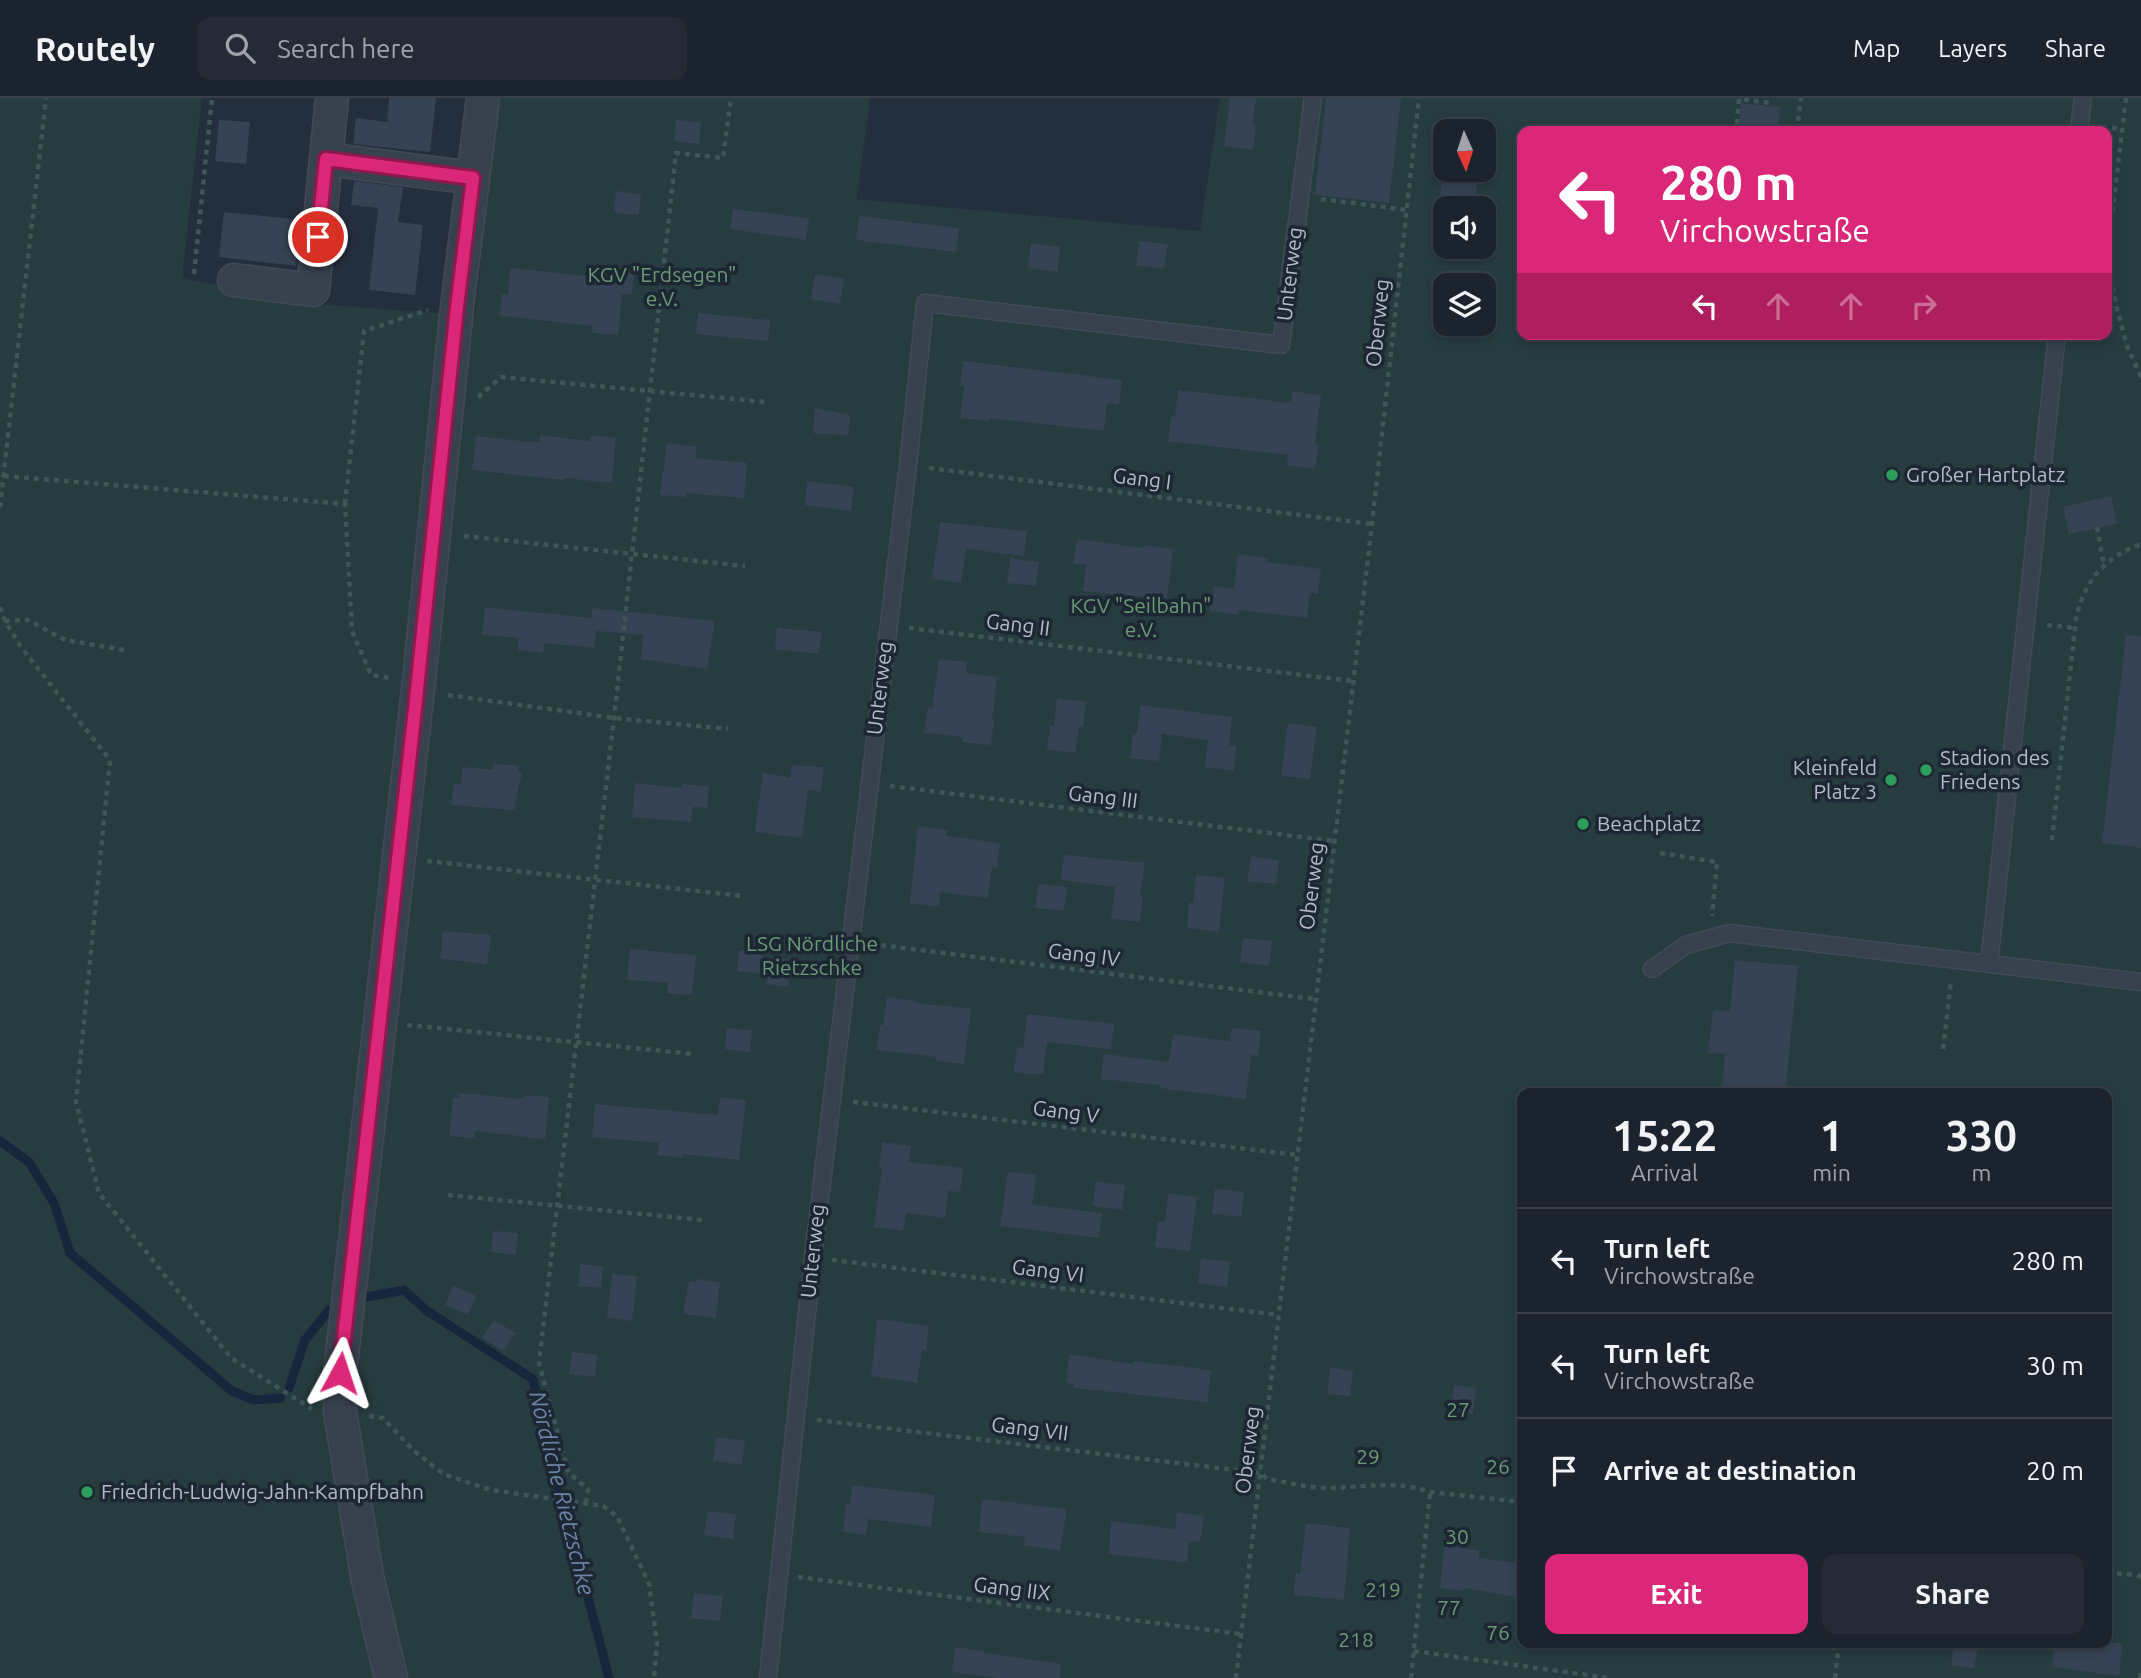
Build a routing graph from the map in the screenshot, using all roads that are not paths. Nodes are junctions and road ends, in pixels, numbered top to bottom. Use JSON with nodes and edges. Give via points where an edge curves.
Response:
{"nodes":[{"id":1,"x":332,"y":98,"type":"edge"},
{"id":2,"x":482,"y":98,"type":"edge"},
{"id":3,"x":1312,"y":98,"type":"edge"},
{"id":4,"x":2083,"y":98,"type":"edge"},
{"id":5,"x":2080,"y":126,"type":"edge"},
{"id":6,"x":326,"y":159,"type":"junction"},
{"id":7,"x":473,"y":178,"type":"junction"},
{"id":8,"x":234,"y":280,"type":"dead end"},
{"id":9,"x":2056,"y":340,"type":"edge"},
{"id":10,"x":1989,"y":964,"type":"junction"},
{"id":11,"x":1652,"y":969,"type":"dead end"},
{"id":12,"x":2141,"y":982,"type":"edge"},
{"id":13,"x":391,"y":1678,"type":"edge"},
{"id":14,"x":768,"y":1678,"type":"edge"}],
"edges":[{"from":1,"to":6,"type":"street"},
{"from":2,"to":7,"type":"street"},
{"from":3,"to":14,"type":"lane","name":"Unterweg","via":[[1281,345],[925,303]]},
{"from":4,"to":5,"type":"lane"},
{"from":6,"to":7,"type":"street"},
{"from":6,"to":8,"type":"street","via":[[313,290]]},
{"from":7,"to":13,"type":"street","via":[[446,426],[428,687],[340,1373],[340,1412],[367,1576]]},
{"from":9,"to":10,"type":"lane"},
{"from":10,"to":11,"type":"lane","via":[[1730,933],[1686,945]]},
{"from":10,"to":12,"type":"lane"}]}
